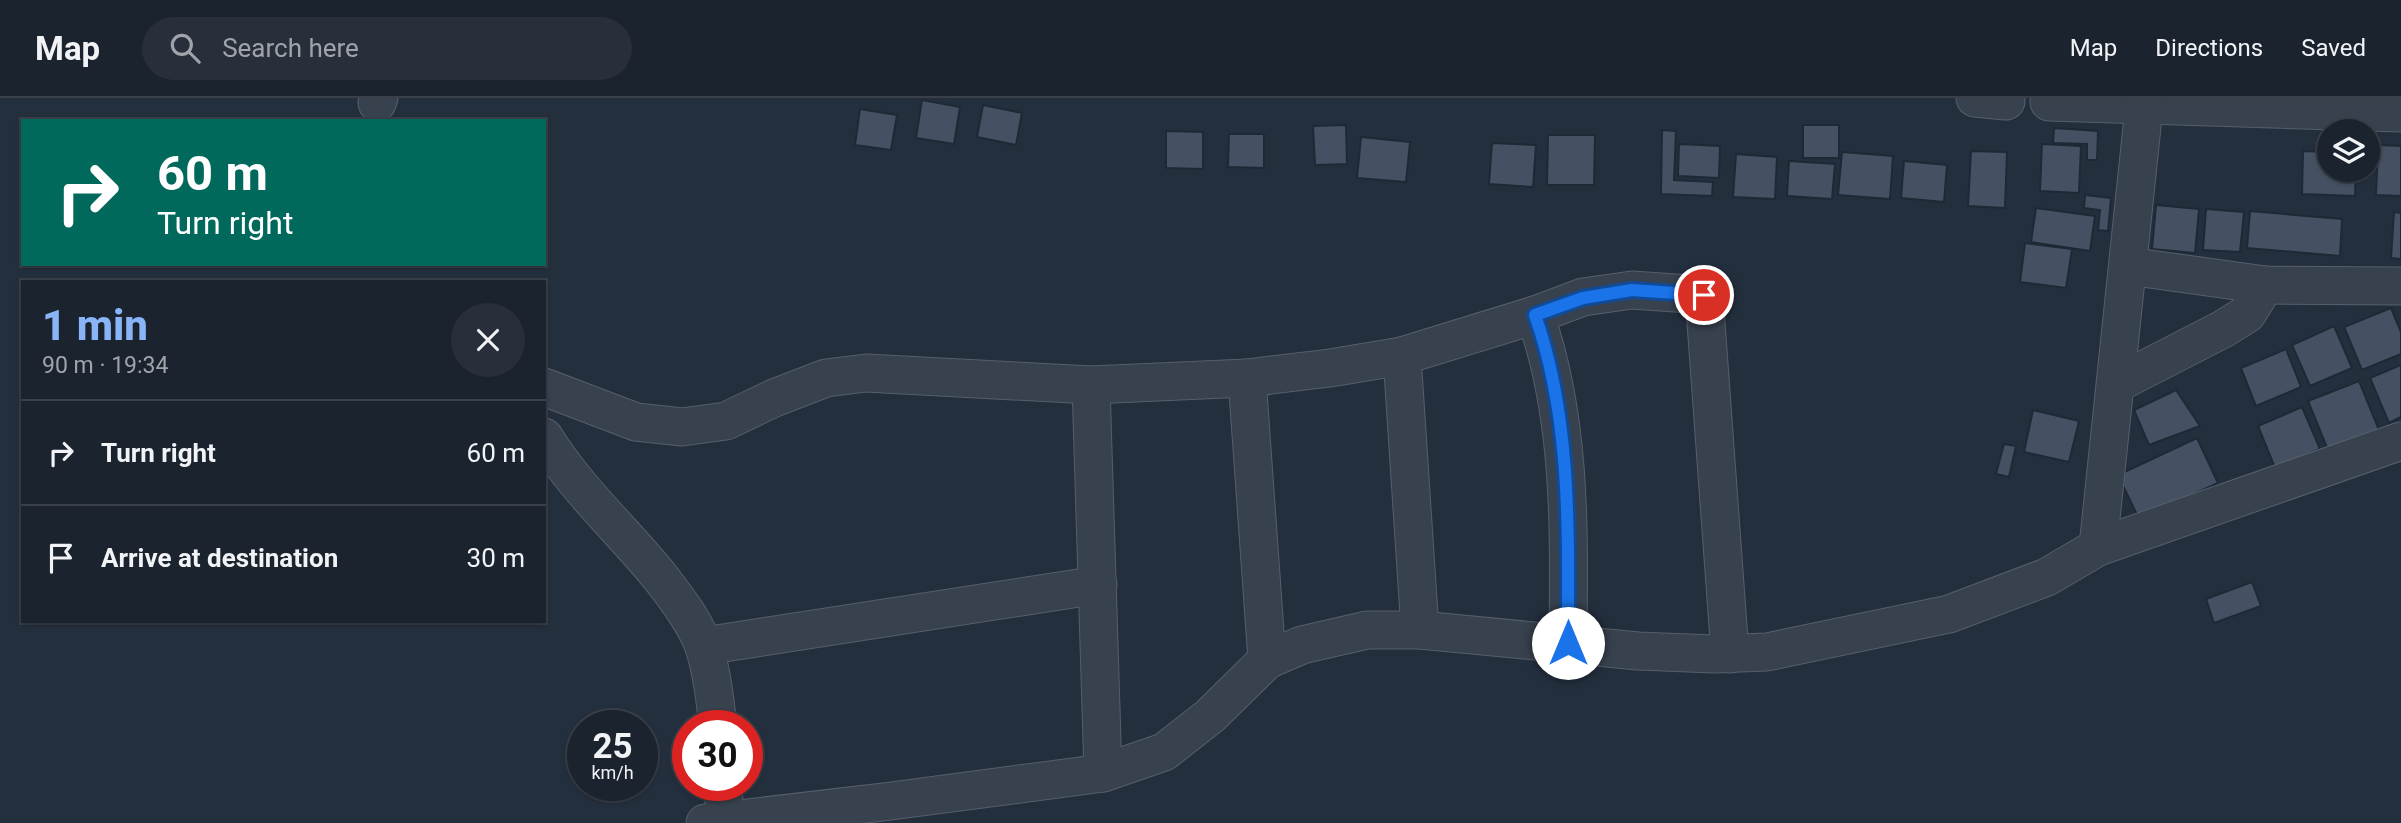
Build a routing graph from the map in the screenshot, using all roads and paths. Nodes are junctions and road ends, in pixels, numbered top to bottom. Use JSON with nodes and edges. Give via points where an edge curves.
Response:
{"nodes":[{"id":1,"x":2145,"y":101,"type":"edge"},
{"id":2,"x":2049,"y":103,"type":"dead end"},
{"id":3,"x":2401,"y":113,"type":"edge"},
{"id":4,"x":2128,"y":267,"type":"junction"},
{"id":5,"x":2265,"y":285,"type":"junction"},
{"id":6,"x":2401,"y":286,"type":"edge"},
{"id":7,"x":1535,"y":315,"type":"junction"},
{"id":8,"x":1402,"y":356,"type":"junction"},
{"id":9,"x":1247,"y":378,"type":"junction"},
{"id":10,"x":2116,"y":384,"type":"junction"},
{"id":11,"x":1091,"y":385,"type":"junction"},
{"id":12,"x":546,"y":388,"type":"edge"},
{"id":13,"x":546,"y":440,"type":"edge"},
{"id":14,"x":2401,"y":440,"type":"edge"},
{"id":15,"x":2098,"y":547,"type":"junction"},
{"id":16,"x":1098,"y":585,"type":"junction"},
{"id":17,"x":1420,"y":629,"type":"junction"},
{"id":18,"x":1568,"y":643,"type":"junction"},
{"id":19,"x":704,"y":646,"type":"junction"},
{"id":20,"x":1730,"y":654,"type":"junction"},
{"id":21,"x":1267,"y":660,"type":"junction"},
{"id":22,"x":716,"y":710,"type":"edge"},
{"id":23,"x":1103,"y":773,"type":"junction"},
{"id":24,"x":718,"y":809,"type":"edge"}],
"edges":[{"from":1,"to":2,"type":"street"},
{"from":1,"to":3,"type":"street"},
{"from":1,"to":4,"type":"street"},
{"from":4,"to":5,"type":"street"},
{"from":4,"to":10,"type":"street"},
{"from":5,"to":6,"type":"street"},
{"from":5,"to":10,"type":"street","via":[[2247,314]]},
{"from":7,"to":8,"type":"street"},
{"from":7,"to":18,"type":"street","via":[[1549,353],[1558,400],[1569,539]]},
{"from":7,"to":20,"type":"street","via":[[1583,298],[1632,290],[1704,295]]},
{"from":8,"to":9,"type":"street"},
{"from":8,"to":17,"type":"street"},
{"from":9,"to":11,"type":"street"},
{"from":9,"to":21,"type":"street"},
{"from":10,"to":15,"type":"street"},
{"from":11,"to":12,"type":"street","via":[[866,373],[826,378],[726,421],[682,427],[636,422]]},
{"from":11,"to":16,"type":"street"},
{"from":13,"to":19,"type":"street","via":[[587,495],[680,602]]},
{"from":14,"to":15,"type":"street"},
{"from":15,"to":20,"type":"street","via":[[2047,577],[1949,614],[1767,652]]},
{"from":16,"to":19,"type":"street"},
{"from":16,"to":23,"type":"street"},
{"from":17,"to":18,"type":"street"},
{"from":17,"to":21,"type":"street","via":[[1367,630],[1302,645]]},
{"from":18,"to":20,"type":"street"},
{"from":19,"to":22,"type":"street"},
{"from":21,"to":23,"type":"street","via":[[1210,716],[1164,752]]},
{"from":23,"to":24,"type":"street","via":[[891,801]]}]}
